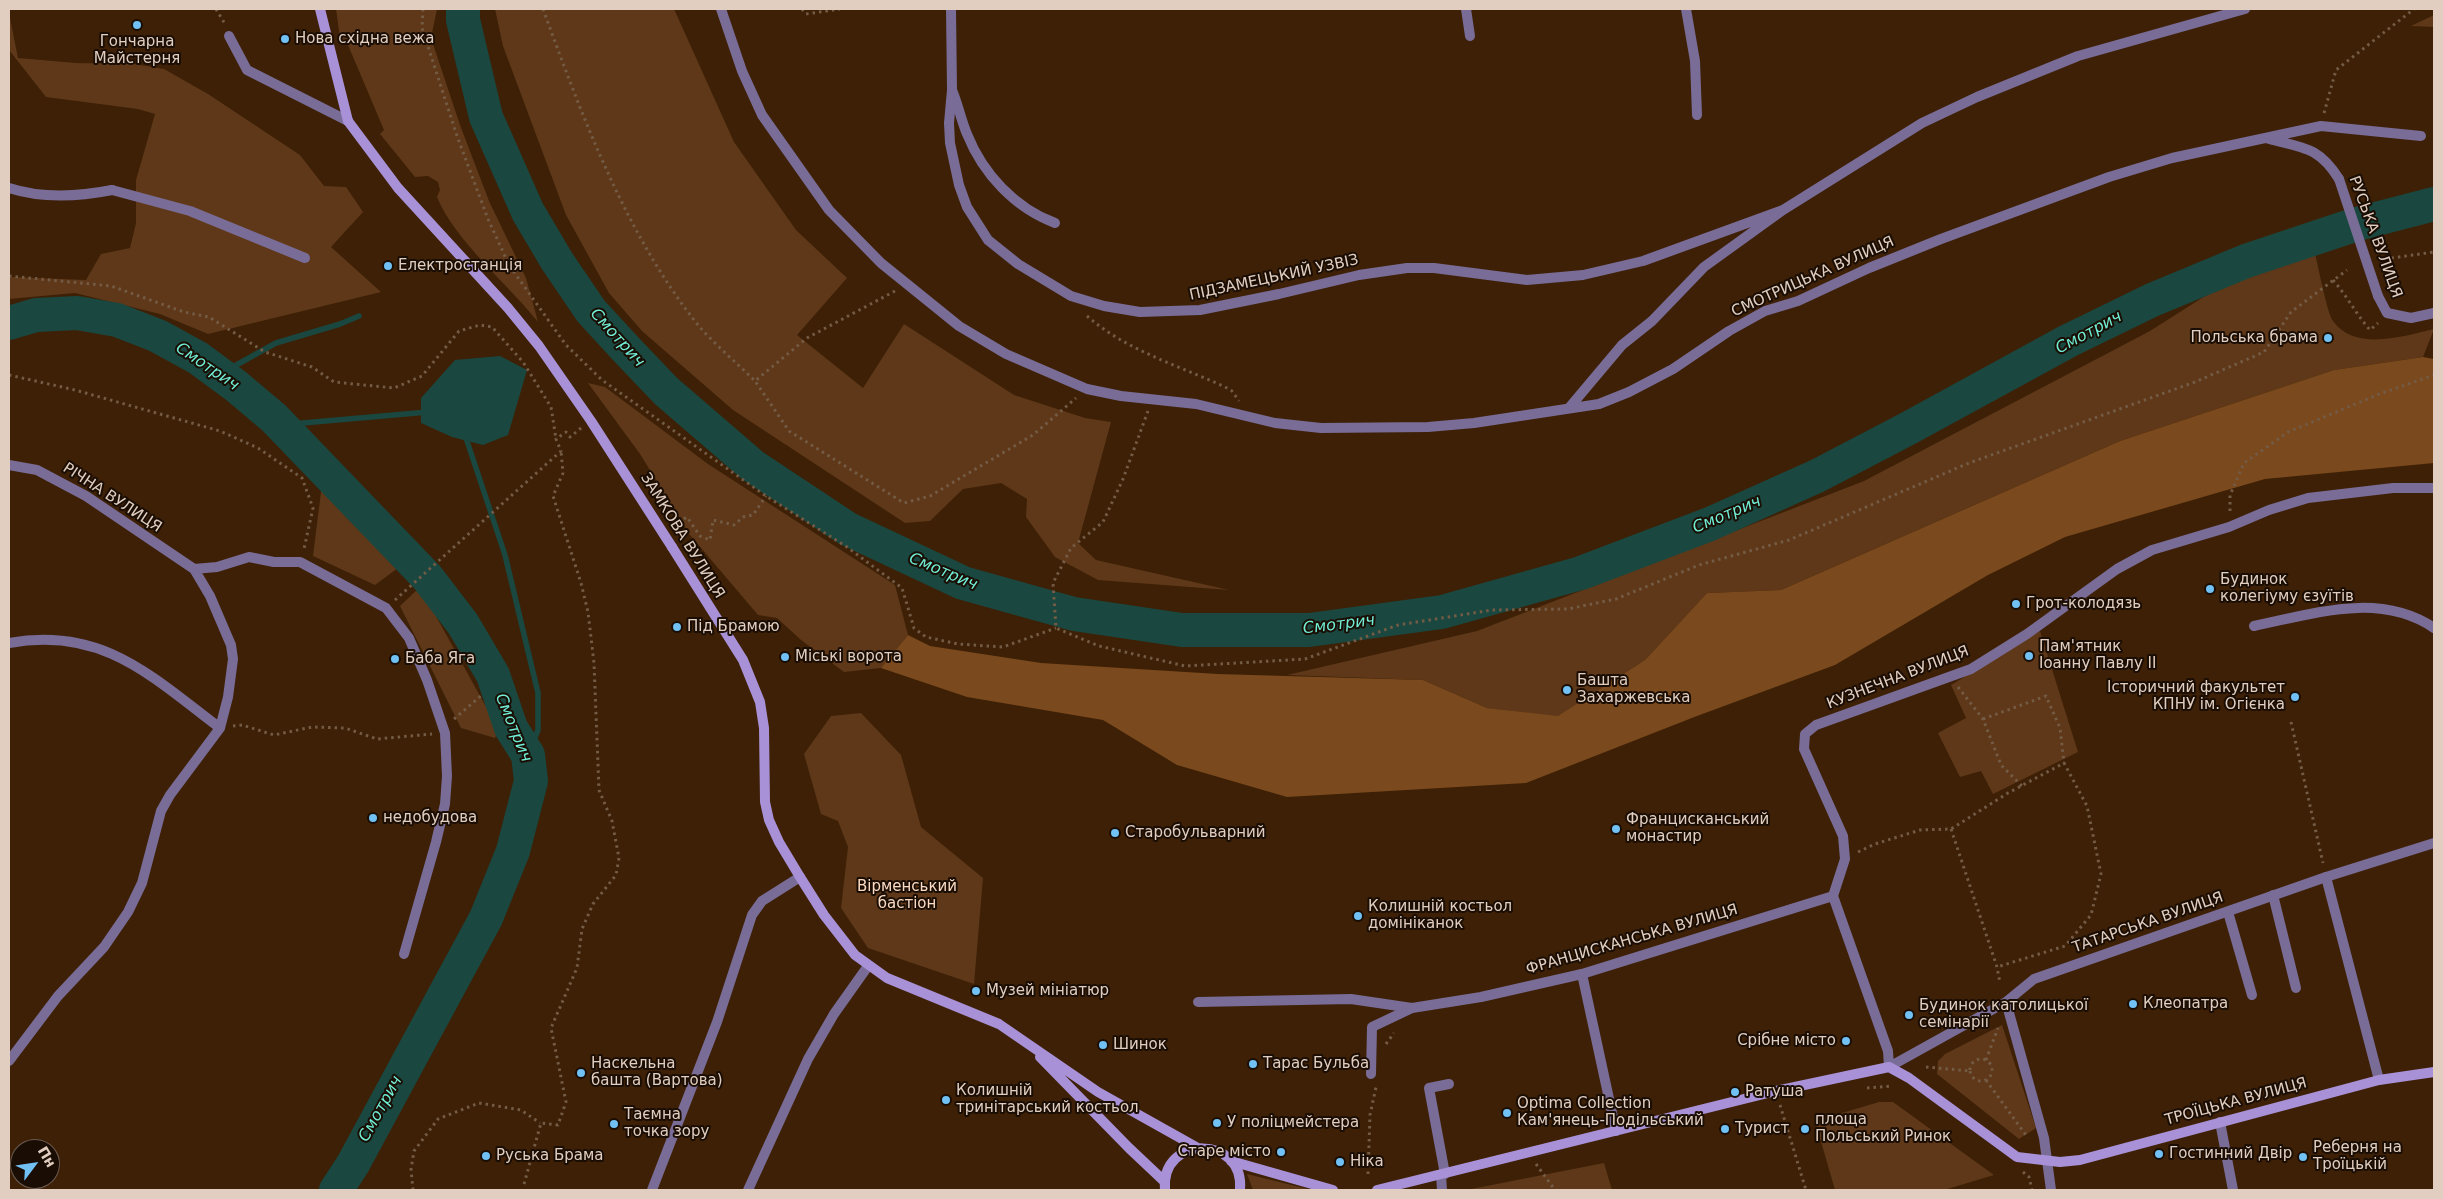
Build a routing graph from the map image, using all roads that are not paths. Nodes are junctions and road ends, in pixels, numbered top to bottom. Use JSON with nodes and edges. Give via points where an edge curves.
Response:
{"nodes":[{"id":1,"x":320,"y":9,"type":"edge"},
{"id":2,"x":721,"y":9,"type":"edge"},
{"id":3,"x":951,"y":9,"type":"edge"},
{"id":4,"x":1466,"y":9,"type":"edge"},
{"id":5,"x":1686,"y":9,"type":"edge"},
{"id":6,"x":2245,"y":9,"type":"edge"},
{"id":7,"x":229,"y":36,"type":"dead end"},
{"id":8,"x":1470,"y":36,"type":"dead end"},
{"id":9,"x":952,"y":90,"type":"junction"},
{"id":10,"x":1697,"y":115,"type":"dead end"},
{"id":11,"x":348,"y":121,"type":"junction"},
{"id":12,"x":2421,"y":136,"type":"dead end"},
{"id":13,"x":2266,"y":138,"type":"junction"},
{"id":14,"x":9,"y":188,"type":"edge"},
{"id":15,"x":1783,"y":210,"type":"junction"},
{"id":16,"x":1055,"y":223,"type":"dead end"},
{"id":17,"x":305,"y":258,"type":"dead end"},
{"id":18,"x":2434,"y":313,"type":"edge"},
{"id":19,"x":1569,"y":408,"type":"junction"},
{"id":20,"x":9,"y":465,"type":"edge"},
{"id":21,"x":2434,"y":488,"type":"edge"},
{"id":22,"x":194,"y":569,"type":"junction"},
{"id":23,"x":2254,"y":626,"type":"dead end"},
{"id":24,"x":2434,"y":628,"type":"edge"},
{"id":25,"x":9,"y":643,"type":"edge"},
{"id":26,"x":220,"y":728,"type":"junction"},
{"id":27,"x":2434,"y":842,"type":"edge"},
{"id":28,"x":2326,"y":876,"type":"junction"},
{"id":29,"x":800,"y":877,"type":"junction"},
{"id":30,"x":2273,"y":895,"type":"junction"},
{"id":31,"x":1833,"y":896,"type":"junction"},
{"id":32,"x":2228,"y":912,"type":"junction"},
{"id":33,"x":404,"y":954,"type":"dead end"},
{"id":34,"x":868,"y":966,"type":"junction"},
{"id":35,"x":1582,"y":974,"type":"junction"},
{"id":36,"x":2296,"y":988,"type":"dead end"},
{"id":37,"x":2252,"y":995,"type":"dead end"},
{"id":38,"x":1198,"y":1002,"type":"dead end"},
{"id":39,"x":2006,"y":1002,"type":"junction"},
{"id":40,"x":1412,"y":1008,"type":"junction"},
{"id":41,"x":1020,"y":1037,"type":"junction"},
{"id":42,"x":9,"y":1061,"type":"edge"},
{"id":43,"x":1889,"y":1067,"type":"junction"},
{"id":44,"x":2434,"y":1072,"type":"edge"},
{"id":45,"x":1371,"y":1074,"type":"dead end"},
{"id":46,"x":2379,"y":1080,"type":"junction"},
{"id":47,"x":1449,"y":1084,"type":"dead end"},
{"id":48,"x":2220,"y":1122,"type":"junction"},
{"id":49,"x":1616,"y":1131,"type":"junction"},
{"id":50,"x":1198,"y":1148,"type":"junction"},
{"id":51,"x":1231,"y":1160,"type":"junction"},
{"id":52,"x":2046,"y":1160,"type":"junction"},
{"id":53,"x":1443,"y":1174,"type":"junction"},
{"id":54,"x":1164,"y":1185,"type":"edge"},
{"id":55,"x":652,"y":1190,"type":"edge"},
{"id":56,"x":748,"y":1190,"type":"edge"},
{"id":57,"x":1240,"y":1190,"type":"edge"},
{"id":58,"x":1333,"y":1190,"type":"edge"},
{"id":59,"x":1377,"y":1190,"type":"edge"},
{"id":60,"x":1442,"y":1190,"type":"edge"},
{"id":61,"x":2052,"y":1190,"type":"edge"},
{"id":62,"x":2234,"y":1190,"type":"edge"}],
"edges":[{"from":1,"to":11,"type":"main road","name":"ЗАМКОВА ВУЛИЦЯ"},
{"from":2,"to":19,"type":"street","name":"СМОТРИЦЬКА ВУЛИЦЯ","via":[[742,71],[762,115],[828,210],[906,285],[959,326],[1006,354],[1087,389],[1196,404],[1275,423],[1321,428],[1428,427]]},
{"from":3,"to":9,"type":"street","name":"ПІДЗАМЕЦЬКИЙ УЗВІЗ"},
{"from":4,"to":8,"type":"street"},
{"from":5,"to":10,"type":"street","via":[[1695,61]]},
{"from":6,"to":15,"type":"street","via":[[2078,56],[1977,97],[1922,123]]},
{"from":7,"to":11,"type":"street","via":[[247,70]]},
{"from":9,"to":15,"type":"street","name":"ПІДЗАМЕЦЬКИЙ УЗВІЗ","via":[[950,143],[959,185],[976,224],[988,240],[1018,264],[1071,296],[1121,310],[1173,312],[1222,306],[1358,275],[1407,268],[1464,271],[1518,279],[1554,279],[1643,261]]},
{"from":9,"to":16,"type":"street","via":[[966,133],[989,174],[1029,211]]},
{"from":11,"to":29,"type":"main road","name":"ЗАМКОВА ВУЛИЦЯ","bridge":true,"via":[[398,188],[508,308],[538,346],[595,427],[744,660],[760,702],[764,728],[765,802],[769,820]]},
{"from":12,"to":13,"type":"street","name":"СМОТРИЦЬКА ВУЛИЦЯ","via":[[2321,126]]},
{"from":13,"to":18,"type":"street","name":"РУСЬКА ВУЛИЦЯ","bridge":true,"via":[[2312,150],[2328,162],[2339,179],[2378,296],[2387,313],[2411,318]]},
{"from":13,"to":19,"type":"street","name":"СМОТРИЦЬКА ВУЛИЦЯ","via":[[2172,158],[2109,177],[1941,239],[1798,301],[1765,311],[1673,369],[1629,392],[1598,404]]},
{"from":14,"to":17,"type":"street","via":[[54,196],[81,196],[112,190],[190,211]]},
{"from":15,"to":19,"type":"street","via":[[1704,267],[1652,321],[1622,345]]},
{"from":20,"to":22,"type":"street","name":"РІЧНА ВУЛИЦЯ","via":[[36,470],[64,483]]},
{"from":21,"to":31,"type":"street","name":"КУЗНЕЧНА ВУЛИЦЯ","via":[[2393,488],[2308,498],[2229,527],[2152,550],[2117,568],[1996,655],[1951,677],[1816,725],[1805,734],[1804,749],[1843,836],[1845,859]]},
{"from":22,"to":26,"type":"street","name":"РІЧНА ВУЛИЦЯ","via":[[231,645],[230,688]]},
{"from":22,"to":33,"type":"street","via":[[218,567],[249,557],[274,562],[300,562],[386,608],[409,638],[445,733],[447,776],[445,804]]},
{"from":23,"to":24,"type":"street","via":[[2347,606],[2394,610]]},
{"from":25,"to":26,"type":"street","via":[[55,639],[105,650],[145,670]]},
{"from":26,"to":42,"type":"street","via":[[161,811],[142,883],[120,924],[104,947],[58,996]]},
{"from":27,"to":28,"type":"street","name":"ТАТАРСЬКА ВУЛИЦЯ"},
{"from":28,"to":30,"type":"street","name":"ТАТАРСЬКА ВУЛИЦЯ"},
{"from":28,"to":46,"type":"street"},
{"from":29,"to":34,"type":"main road","name":"ЗАМКОВА ВУЛИЦЯ","via":[[843,942]]},
{"from":29,"to":55,"type":"street","via":[[762,901],[752,915],[717,1022]]},
{"from":30,"to":32,"type":"street","name":"ТАТАРСЬКА ВУЛИЦЯ"},
{"from":30,"to":36,"type":"street"},
{"from":31,"to":35,"type":"street","name":"ФРАНЦИСКАНСЬКА ВУЛИЦЯ"},
{"from":31,"to":43,"type":"street","via":[[1888,1051]]},
{"from":32,"to":37,"type":"street"},
{"from":32,"to":39,"type":"street","name":"ТАТАРСЬКА ВУЛИЦЯ","via":[[2034,979]]},
{"from":34,"to":41,"type":"main road","name":"ЗАМКОВА ВУЛИЦЯ","via":[[887,978],[974,1013]]},
{"from":34,"to":56,"type":"street","via":[[834,1014],[808,1059]]},
{"from":35,"to":40,"type":"street","name":"ФРАНЦИСКАНСЬКА ВУЛИЦЯ","via":[[1481,997]]},
{"from":35,"to":49,"type":"street"},
{"from":38,"to":40,"type":"street","name":"ФРАНЦИСКАНСЬКА ВУЛИЦЯ","via":[[1351,999]]},
{"from":39,"to":43,"type":"street","name":"ТАТАРСЬКА ВУЛИЦЯ"},
{"from":39,"to":52,"type":"street","via":[[2044,1138]]},
{"from":40,"to":45,"type":"street","via":[[1372,1027]]},
{"from":41,"to":50,"type":"main road","name":"ЗАМКОВА ВУЛИЦЯ","via":[[1098,1092]]},
{"from":41,"to":54,"type":"main road","name":"ЗАМКОВА ВУЛИЦЯ"},
{"from":43,"to":49,"type":"main road"},
{"from":43,"to":52,"type":"main road","name":"ТРОЇЦЬКА ВУЛИЦЯ","via":[[1910,1078],[2017,1158]]},
{"from":44,"to":46,"type":"main road","name":"ТРОЇЦЬКА ВУЛИЦЯ"},
{"from":46,"to":48,"type":"main road","name":"ТРОЇЦЬКА ВУЛИЦЯ"},
{"from":47,"to":53,"type":"street","via":[[1429,1088]]},
{"from":48,"to":52,"type":"main road","name":"ТРОЇЦЬКА ВУЛИЦЯ","via":[[2080,1160]]},
{"from":48,"to":62,"type":"street"},
{"from":49,"to":53,"type":"main road"},
{"from":50,"to":51,"type":"main road","name":"ЗАМКОВА ВУЛИЦЯ","via":[[1216,1150]]},
{"from":50,"to":54,"type":"main road","via":[[1176,1158],[1167,1171]]},
{"from":51,"to":57,"type":"main road","via":[[1238,1171]]},
{"from":51,"to":58,"type":"main road","name":"ЗАМКОВА ВУЛИЦЯ"},
{"from":52,"to":61,"type":"street"},
{"from":53,"to":59,"type":"main road"},
{"from":53,"to":60,"type":"street"}]}
